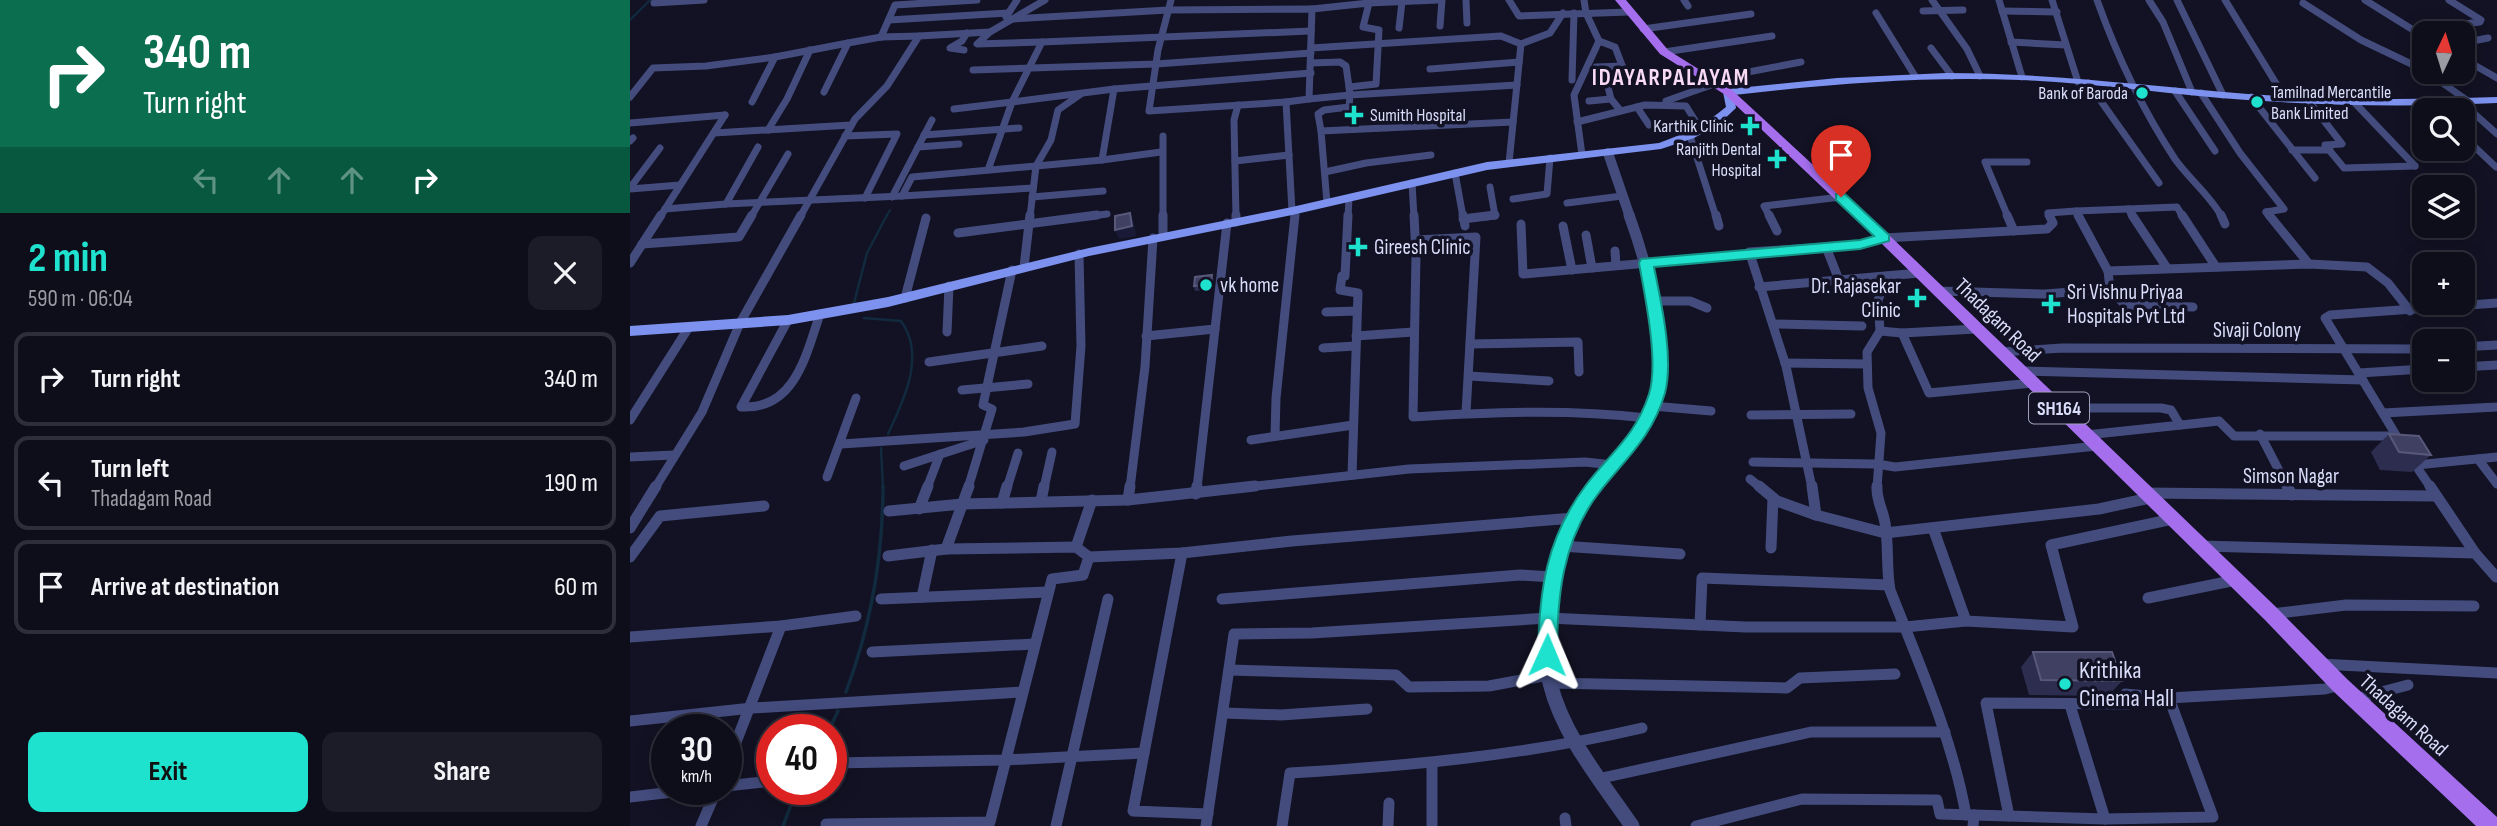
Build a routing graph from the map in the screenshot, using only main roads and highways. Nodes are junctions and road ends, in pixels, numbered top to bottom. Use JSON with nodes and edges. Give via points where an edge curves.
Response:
{"nodes":[{"id":1,"x":1624,"y":6,"type":"edge"},
{"id":2,"x":1716,"y":85,"type":"junction"},
{"id":3,"x":2497,"y":100,"type":"edge"},
{"id":4,"x":630,"y":331,"type":"edge"},
{"id":5,"x":2491,"y":826,"type":"edge"}],
"edges":[{"from":1,"to":2,"type":"main road","name":"Thadagam Road","number":"SH164","via":[[1664,52]]},
{"from":2,"to":3,"type":"main road","via":[[1980,76],[2308,100]]},
{"from":2,"to":4,"type":"main road","via":[[1731,108],[1696,133],[1661,146],[1455,173],[1079,254],[905,298],[789,320]]},
{"from":2,"to":5,"type":"main road","name":"Thadagam Road","number":"SH164","via":[[1884,238],[2340,685]]}]}
